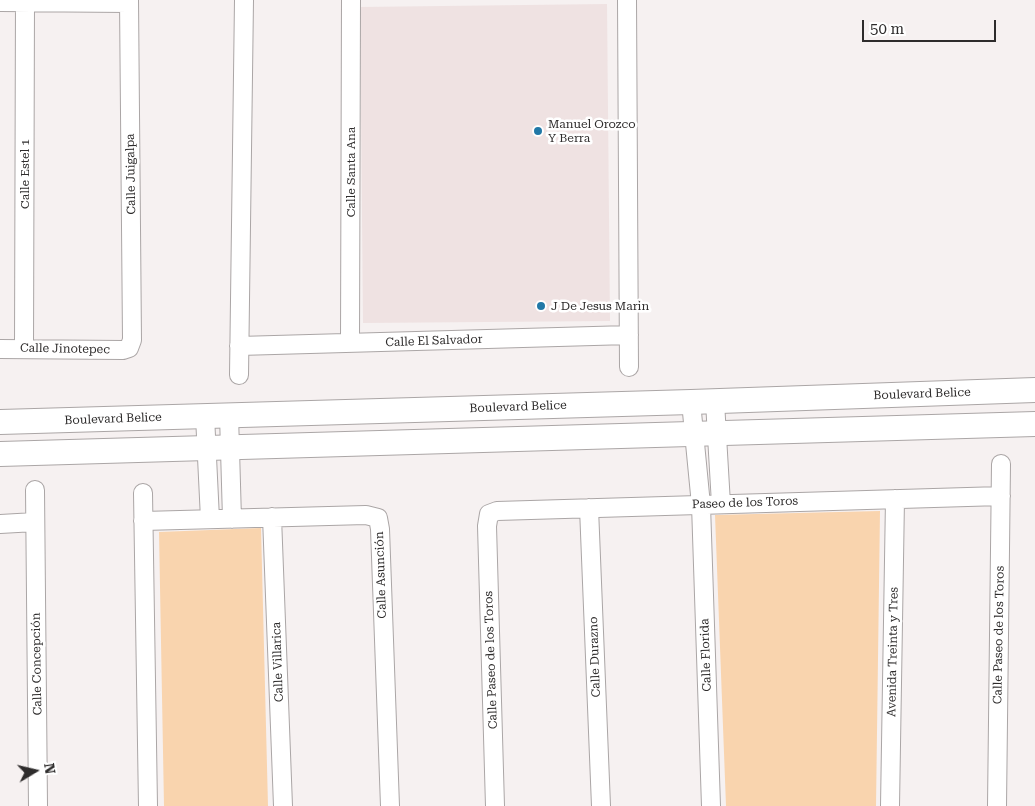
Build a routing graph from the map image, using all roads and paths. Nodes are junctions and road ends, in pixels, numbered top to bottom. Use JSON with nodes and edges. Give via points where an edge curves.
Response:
{"nodes":[{"id":1,"x":244,"y":0,"type":"edge"},
{"id":2,"x":351,"y":0,"type":"edge"},
{"id":3,"x":627,"y":0,"type":"edge"},
{"id":4,"x":25,"y":1,"type":"edge"},
{"id":5,"x":0,"y":2,"type":"edge"},
{"id":6,"x":129,"y":2,"type":"edge"},
{"id":7,"x":629,"y":335,"type":"junction"},
{"id":8,"x":350,"y":343,"type":"junction"},
{"id":9,"x":239,"y":346,"type":"junction"},
{"id":10,"x":24,"y":348,"type":"junction"},
{"id":11,"x":129,"y":348,"type":"joint"},
{"id":12,"x":0,"y":349,"type":"edge"},
{"id":13,"x":629,"y":367,"type":"dead end"},
{"id":14,"x":239,"y":376,"type":"dead end"},
{"id":15,"x":1035,"y":390,"type":"edge"},
{"id":16,"x":691,"y":402,"type":"junction"},
{"id":17,"x":716,"y":402,"type":"junction"},
{"id":18,"x":229,"y":415,"type":"junction"},
{"id":19,"x":205,"y":416,"type":"junction"},
{"id":20,"x":0,"y":422,"type":"edge"},
{"id":21,"x":1035,"y":424,"type":"edge"},
{"id":22,"x":716,"y":433,"type":"junction"},
{"id":23,"x":693,"y":434,"type":"junction"},
{"id":24,"x":218,"y":447,"type":"junction"},
{"id":25,"x":0,"y":454,"type":"edge"},
{"id":26,"x":1001,"y":464,"type":"dead end"},
{"id":27,"x":35,"y":490,"type":"dead end"},
{"id":28,"x":143,"y":492,"type":"dead end"},
{"id":29,"x":1001,"y":496,"type":"junction"},
{"id":30,"x":895,"y":499,"type":"junction"},
{"id":31,"x":701,"y":504,"type":"junction"},
{"id":32,"x":721,"y":504,"type":"junction"},
{"id":33,"x":589,"y":508,"type":"junction"},
{"id":34,"x":489,"y":514,"type":"joint"},
{"id":35,"x":272,"y":517,"type":"junction"},
{"id":36,"x":210,"y":519,"type":"junction"},
{"id":37,"x":232,"y":519,"type":"junction"},
{"id":38,"x":143,"y":521,"type":"junction"},
{"id":39,"x":35,"y":522,"type":"junction"},
{"id":40,"x":0,"y":524,"type":"edge"},
{"id":41,"x":38,"y":806,"type":"edge"},
{"id":42,"x":148,"y":806,"type":"edge"},
{"id":43,"x":283,"y":806,"type":"edge"},
{"id":44,"x":390,"y":806,"type":"edge"},
{"id":45,"x":495,"y":806,"type":"edge"},
{"id":46,"x":601,"y":806,"type":"edge"},
{"id":47,"x":711,"y":806,"type":"edge"},
{"id":48,"x":890,"y":806,"type":"edge"},
{"id":49,"x":997,"y":806,"type":"edge"}],
"edges":[{"from":1,"to":9,"type":"street"},
{"from":2,"to":8,"type":"street","name":"Calle Santa Ana"},
{"from":3,"to":7,"type":"street"},
{"from":4,"to":5,"type":"street"},
{"from":4,"to":6,"type":"street"},
{"from":4,"to":10,"type":"street","name":"Calle Estel 1"},
{"from":6,"to":11,"type":"street","name":"Calle Juigalpa","via":[[132,340]]},
{"from":7,"to":8,"type":"street","name":"Calle El Salvador"},
{"from":7,"to":13,"type":"street"},
{"from":8,"to":9,"type":"street","name":"Calle El Salvador"},
{"from":9,"to":14,"type":"street"},
{"from":10,"to":11,"type":"street","name":"Calle Jinotepec"},
{"from":10,"to":12,"type":"street","name":"Calle Jinotepec"},
{"from":15,"to":17,"type":"street","name":"Boulevard Belice"},
{"from":16,"to":17,"type":"street","name":"Boulevard Belice"},
{"from":16,"to":18,"type":"street","name":"Boulevard Belice"},
{"from":16,"to":23,"type":"street","name":"Calle Florida"},
{"from":17,"to":22,"type":"street"},
{"from":18,"to":19,"type":"street","name":"Boulevard Belice"},
{"from":18,"to":24,"type":"street"},
{"from":19,"to":20,"type":"street","name":"Boulevard Belice"},
{"from":19,"to":24,"type":"street"},
{"from":21,"to":22,"type":"street"},
{"from":22,"to":23,"type":"street"},
{"from":22,"to":32,"type":"street"},
{"from":23,"to":24,"type":"street"},
{"from":23,"to":31,"type":"street","name":"Calle Florida"},
{"from":24,"to":25,"type":"street"},
{"from":24,"to":36,"type":"street"},
{"from":24,"to":37,"type":"street"},
{"from":26,"to":29,"type":"street","name":"Calle Paseo de los Toros"},
{"from":27,"to":39,"type":"street","name":"Calle Concepción"},
{"from":28,"to":38,"type":"street"},
{"from":29,"to":30,"type":"street","name":"Paseo de los Toros"},
{"from":29,"to":49,"type":"street","name":"Calle Paseo de los Toros"},
{"from":30,"to":32,"type":"street","name":"Paseo de los Toros"},
{"from":30,"to":48,"type":"street","name":"Avenida Treinta y Tres"},
{"from":31,"to":32,"type":"street","name":"Paseo de los Toros"},
{"from":31,"to":33,"type":"street","name":"Paseo de los Toros"},
{"from":31,"to":47,"type":"street","name":"Calle Florida"},
{"from":33,"to":34,"type":"street","name":"Paseo de los Toros","via":[[497,511]]},
{"from":33,"to":46,"type":"street","name":"Calle Durazno"},
{"from":34,"to":45,"type":"street","name":"Calle Paseo de los Toros"},
{"from":35,"to":37,"type":"street","name":"Calle Asunción"},
{"from":35,"to":43,"type":"street","name":"Calle Villarica"},
{"from":35,"to":44,"type":"street","name":"Calle Asunción","via":[[366,515],[378,518]]},
{"from":36,"to":37,"type":"street","name":"Calle Asunción"},
{"from":36,"to":38,"type":"street","name":"Calle Asunción"},
{"from":38,"to":42,"type":"street"},
{"from":39,"to":40,"type":"street"},
{"from":39,"to":41,"type":"street","name":"Calle Concepción"}]}
